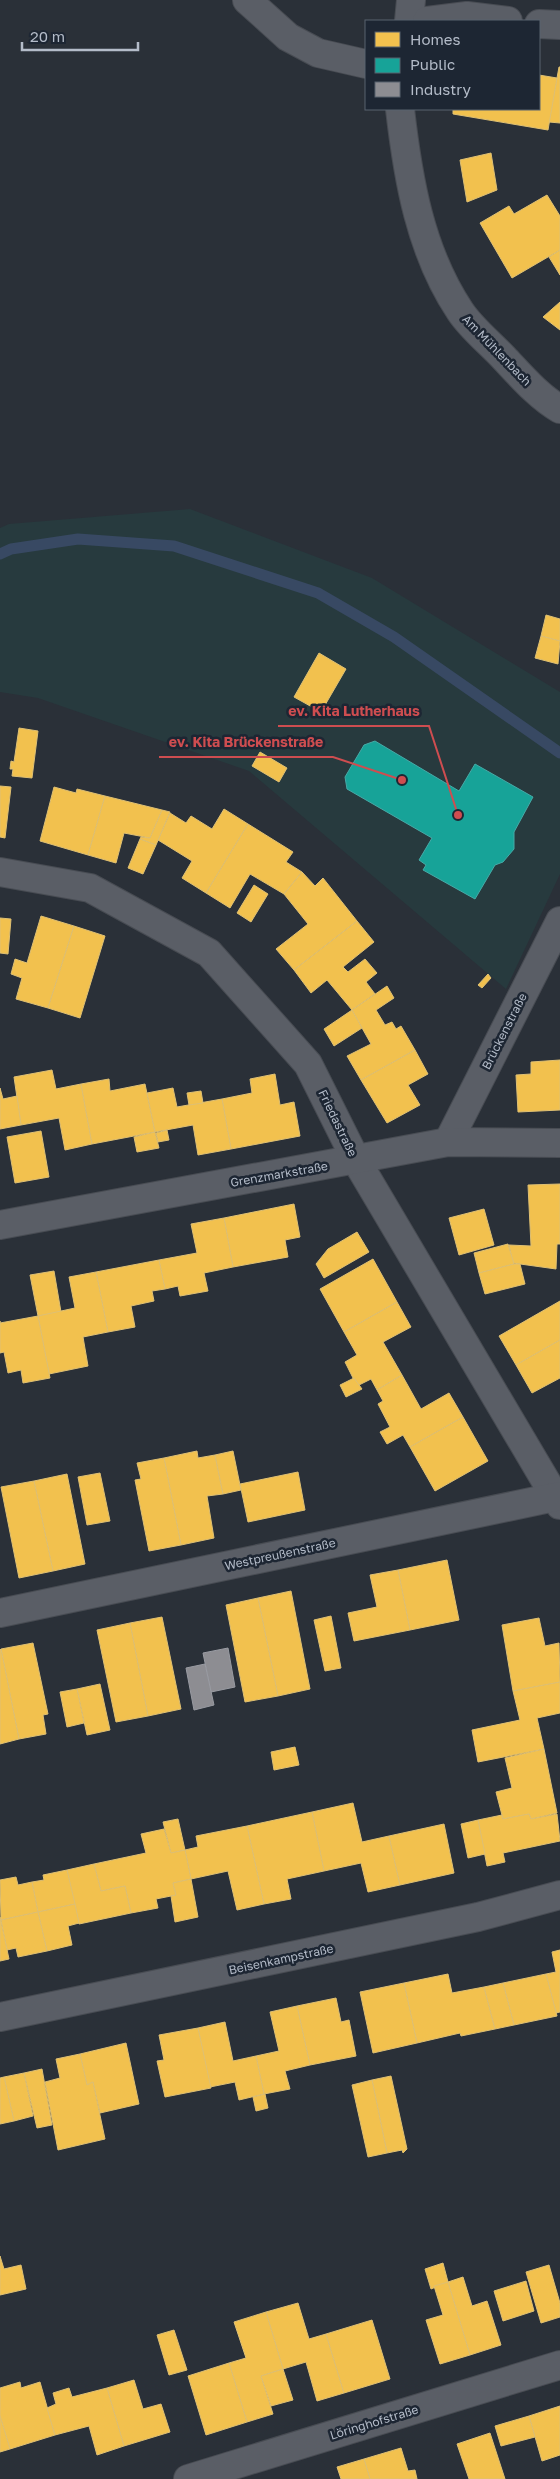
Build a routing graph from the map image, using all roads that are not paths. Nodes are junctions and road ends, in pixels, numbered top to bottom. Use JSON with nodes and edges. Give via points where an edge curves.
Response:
{"nodes":[{"id":1,"x":247,"y":0,"type":"edge"},
{"id":2,"x":411,"y":0,"type":"edge"},
{"id":3,"x":410,"y":20,"type":"edge"},
{"id":4,"x":434,"y":20,"type":"edge"},
{"id":5,"x":500,"y":20,"type":"edge"},
{"id":6,"x":540,"y":24,"type":"edge"},
{"id":7,"x":560,"y":25,"type":"edge"},
{"id":8,"x":365,"y":64,"type":"edge"},
{"id":9,"x":400,"y":110,"type":"edge"},
{"id":10,"x":560,"y":409,"type":"edge"},
{"id":11,"x":0,"y":872,"type":"edge"},
{"id":12,"x":560,"y":921,"type":"edge"},
{"id":13,"x":448,"y":1142,"type":"junction"},
{"id":14,"x":560,"y":1143,"type":"edge"},
{"id":15,"x":356,"y":1160,"type":"junction"},
{"id":16,"x":0,"y":1225,"type":"edge"},
{"id":17,"x":559,"y":1500,"type":"edge"},
{"id":18,"x":0,"y":1613,"type":"edge"},
{"id":19,"x":560,"y":1895,"type":"edge"},
{"id":20,"x":0,"y":2017,"type":"edge"},
{"id":21,"x":560,"y":2365,"type":"edge"},
{"id":22,"x":188,"y":2479,"type":"edge"}],
"edges":[{"from":1,"to":8,"type":"street","via":[[288,37],[318,53]]},
{"from":2,"to":3,"type":"street"},
{"from":4,"to":5,"type":"street","via":[[468,16]]},
{"from":6,"to":7,"type":"street"},
{"from":9,"to":10,"type":"street","name":"Am Mühlenbach","via":[[415,206],[434,260],[460,312],[536,390]]},
{"from":11,"to":15,"type":"street","name":"Friedastraße","via":[[90,888],[209,953],[308,1064]]},
{"from":12,"to":13,"type":"street","name":"Brückenstraße"},
{"from":13,"to":14,"type":"street","name":"Grenzmarkstraße"},
{"from":13,"to":15,"type":"street","name":"Grenzmarkstraße"},
{"from":15,"to":16,"type":"street","name":"Grenzmarkstraße"},
{"from":15,"to":17,"type":"street","name":"Friedastraße"},
{"from":17,"to":18,"type":"street","name":"Westpreußenstraße"},
{"from":19,"to":20,"type":"street","name":"Beisenkampstraße","via":[[478,1917]]},
{"from":21,"to":22,"type":"street","name":"Löringhofstraße"}]}
